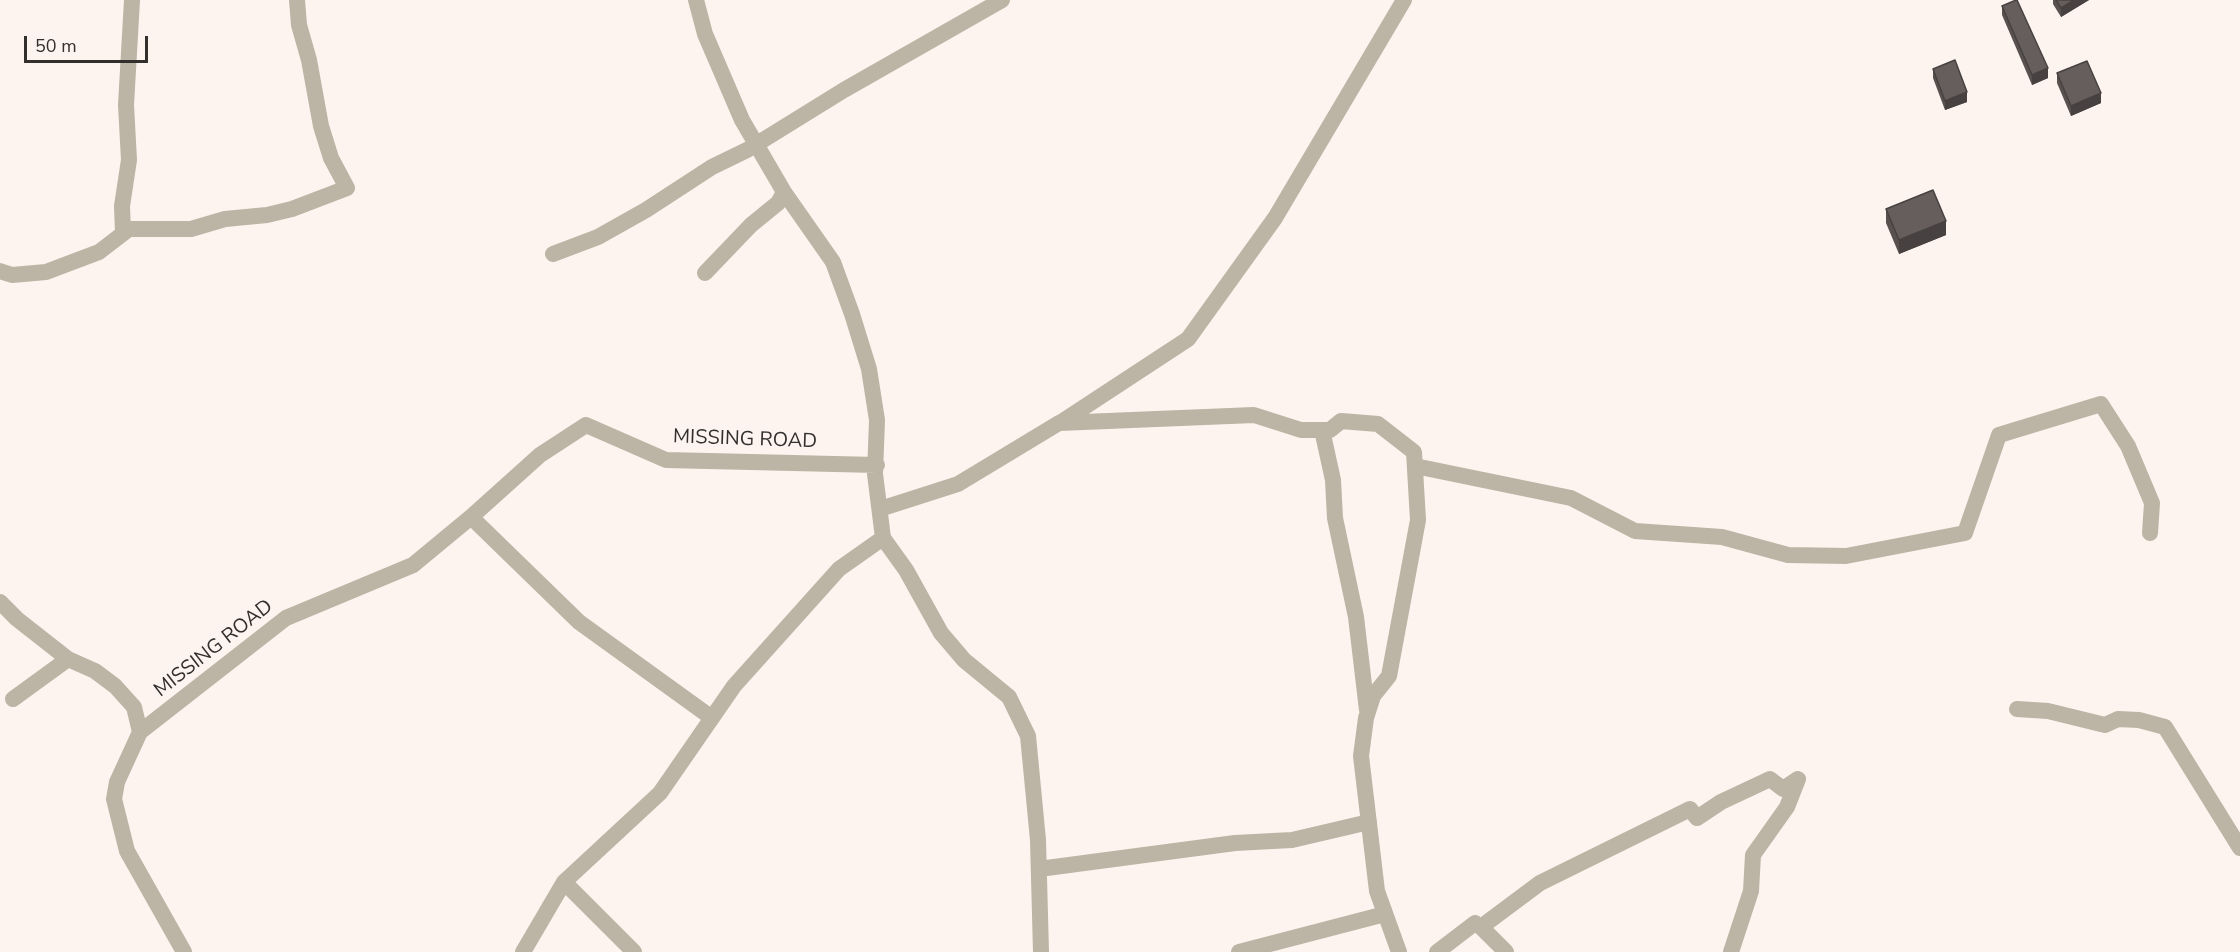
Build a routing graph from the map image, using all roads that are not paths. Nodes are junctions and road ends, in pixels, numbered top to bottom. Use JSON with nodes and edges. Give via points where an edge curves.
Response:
{"nodes":[{"id":1,"x":132,"y":0,"type":"edge"},
{"id":2,"x":297,"y":0,"type":"edge"},
{"id":3,"x":696,"y":0,"type":"edge"},
{"id":4,"x":1002,"y":0,"type":"edge"},
{"id":5,"x":1404,"y":0,"type":"edge"},
{"id":6,"x":756,"y":145,"type":"junction"},
{"id":7,"x":784,"y":192,"type":"junction"},
{"id":8,"x":123,"y":233,"type":"junction"},
{"id":9,"x":553,"y":254,"type":"dead end"},
{"id":10,"x":0,"y":271,"type":"edge"},
{"id":11,"x":705,"y":273,"type":"dead end"},
{"id":12,"x":1059,"y":423,"type":"junction"},
{"id":13,"x":1322,"y":430,"type":"junction"},
{"id":14,"x":877,"y":465,"type":"junction"},
{"id":15,"x":1415,"y":466,"type":"junction"},
{"id":16,"x":880,"y":509,"type":"junction"},
{"id":17,"x":471,"y":517,"type":"junction"},
{"id":18,"x":2150,"y":534,"type":"dead end"},
{"id":19,"x":883,"y":538,"type":"junction"},
{"id":20,"x":0,"y":602,"type":"edge"},
{"id":21,"x":68,"y":659,"type":"junction"},
{"id":22,"x":13,"y":699,"type":"dead end"},
{"id":23,"x":2017,"y":709,"type":"dead end"},
{"id":24,"x":1368,"y":712,"type":"junction"},
{"id":25,"x":712,"y":718,"type":"junction"},
{"id":26,"x":140,"y":732,"type":"junction"},
{"id":27,"x":1369,"y":822,"type":"junction"},
{"id":28,"x":2240,"y":848,"type":"edge"},
{"id":29,"x":1039,"y":869,"type":"junction"},
{"id":30,"x":564,"y":882,"type":"junction"},
{"id":31,"x":1385,"y":914,"type":"junction"},
{"id":32,"x":1475,"y":923,"type":"dead end"},
{"id":33,"x":184,"y":952,"type":"edge"},
{"id":34,"x":523,"y":952,"type":"edge"},
{"id":35,"x":634,"y":952,"type":"edge"},
{"id":36,"x":1041,"y":952,"type":"edge"},
{"id":37,"x":1239,"y":952,"type":"edge"},
{"id":38,"x":1399,"y":952,"type":"edge"},
{"id":39,"x":1437,"y":952,"type":"edge"},
{"id":40,"x":1506,"y":952,"type":"edge"},
{"id":41,"x":1731,"y":952,"type":"edge"}],
"edges":[{"from":1,"to":8,"type":"street","via":[[126,105],[129,160],[122,206]]},
{"from":2,"to":8,"type":"street","via":[[321,126],[331,158],[347,188],[292,209],[225,219],[192,229],[143,228]]},
{"from":3,"to":6,"type":"street","via":[[722,77]]},
{"from":4,"to":6,"type":"street"},
{"from":5,"to":12,"type":"street","via":[[1275,218],[1188,339]]},
{"from":6,"to":7,"type":"street"},
{"from":6,"to":9,"type":"street","via":[[712,167],[598,237]]},
{"from":7,"to":11,"type":"street","via":[[778,203]]},
{"from":7,"to":14,"type":"street","via":[[833,262],[852,314],[869,369],[877,420]]},
{"from":8,"to":10,"type":"street","via":[[99,252],[46,272],[12,275]]},
{"from":12,"to":13,"type":"street","via":[[1254,415],[1301,430]]},
{"from":12,"to":16,"type":"street","via":[[958,484]]},
{"from":13,"to":15,"type":"street","via":[[1330,430],[1341,421],[1378,424],[1414,452]]},
{"from":13,"to":24,"type":"street","via":[[1333,480],[1335,519],[1356,617]]},
{"from":14,"to":16,"type":"street"},
{"from":14,"to":17,"type":"street","name":"MISSING ROAD","via":[[666,460],[586,425],[540,455]]},
{"from":15,"to":18,"type":"street","via":[[1571,498],[1635,531],[1722,537],[1788,555],[1846,556],[1965,533],[1999,435],[2101,404],[2128,446],[2152,503]]},
{"from":15,"to":24,"type":"street","via":[[1418,520],[1389,676],[1373,696]]},
{"from":16,"to":19,"type":"street"},
{"from":17,"to":25,"type":"street","via":[[579,622]]},
{"from":17,"to":26,"type":"street","name":"MISSING ROAD","via":[[413,565],[286,618]]},
{"from":19,"to":25,"type":"street","via":[[839,569],[734,686]]},
{"from":19,"to":29,"type":"street","via":[[906,570],[940,633],[964,660],[1009,697],[1028,736]]},
{"from":20,"to":21,"type":"street"},
{"from":21,"to":22,"type":"street"},
{"from":21,"to":26,"type":"street","via":[[95,671],[115,686],[134,707]]},
{"from":23,"to":28,"type":"street","via":[[2048,711],[2105,725],[2118,719],[2165,727]]},
{"from":24,"to":27,"type":"street","via":[[1361,756]]},
{"from":25,"to":30,"type":"street","via":[[660,794]]},
{"from":26,"to":33,"type":"street","via":[[117,782],[114,799],[127,851]]},
{"from":27,"to":29,"type":"street","via":[[1292,840],[1235,843]]},
{"from":27,"to":31,"type":"street","via":[[1377,891]]},
{"from":29,"to":36,"type":"street"},
{"from":30,"to":34,"type":"street"},
{"from":30,"to":35,"type":"street"},
{"from":31,"to":37,"type":"street"},
{"from":31,"to":38,"type":"street"},
{"from":32,"to":39,"type":"street"},
{"from":40,"to":41,"type":"street","via":[[1481,927],[1540,884],[1690,809],[1698,818],[1721,802],[1770,779],[1783,789],[1798,779],[1786,807],[1753,855],[1751,891]]}]}
